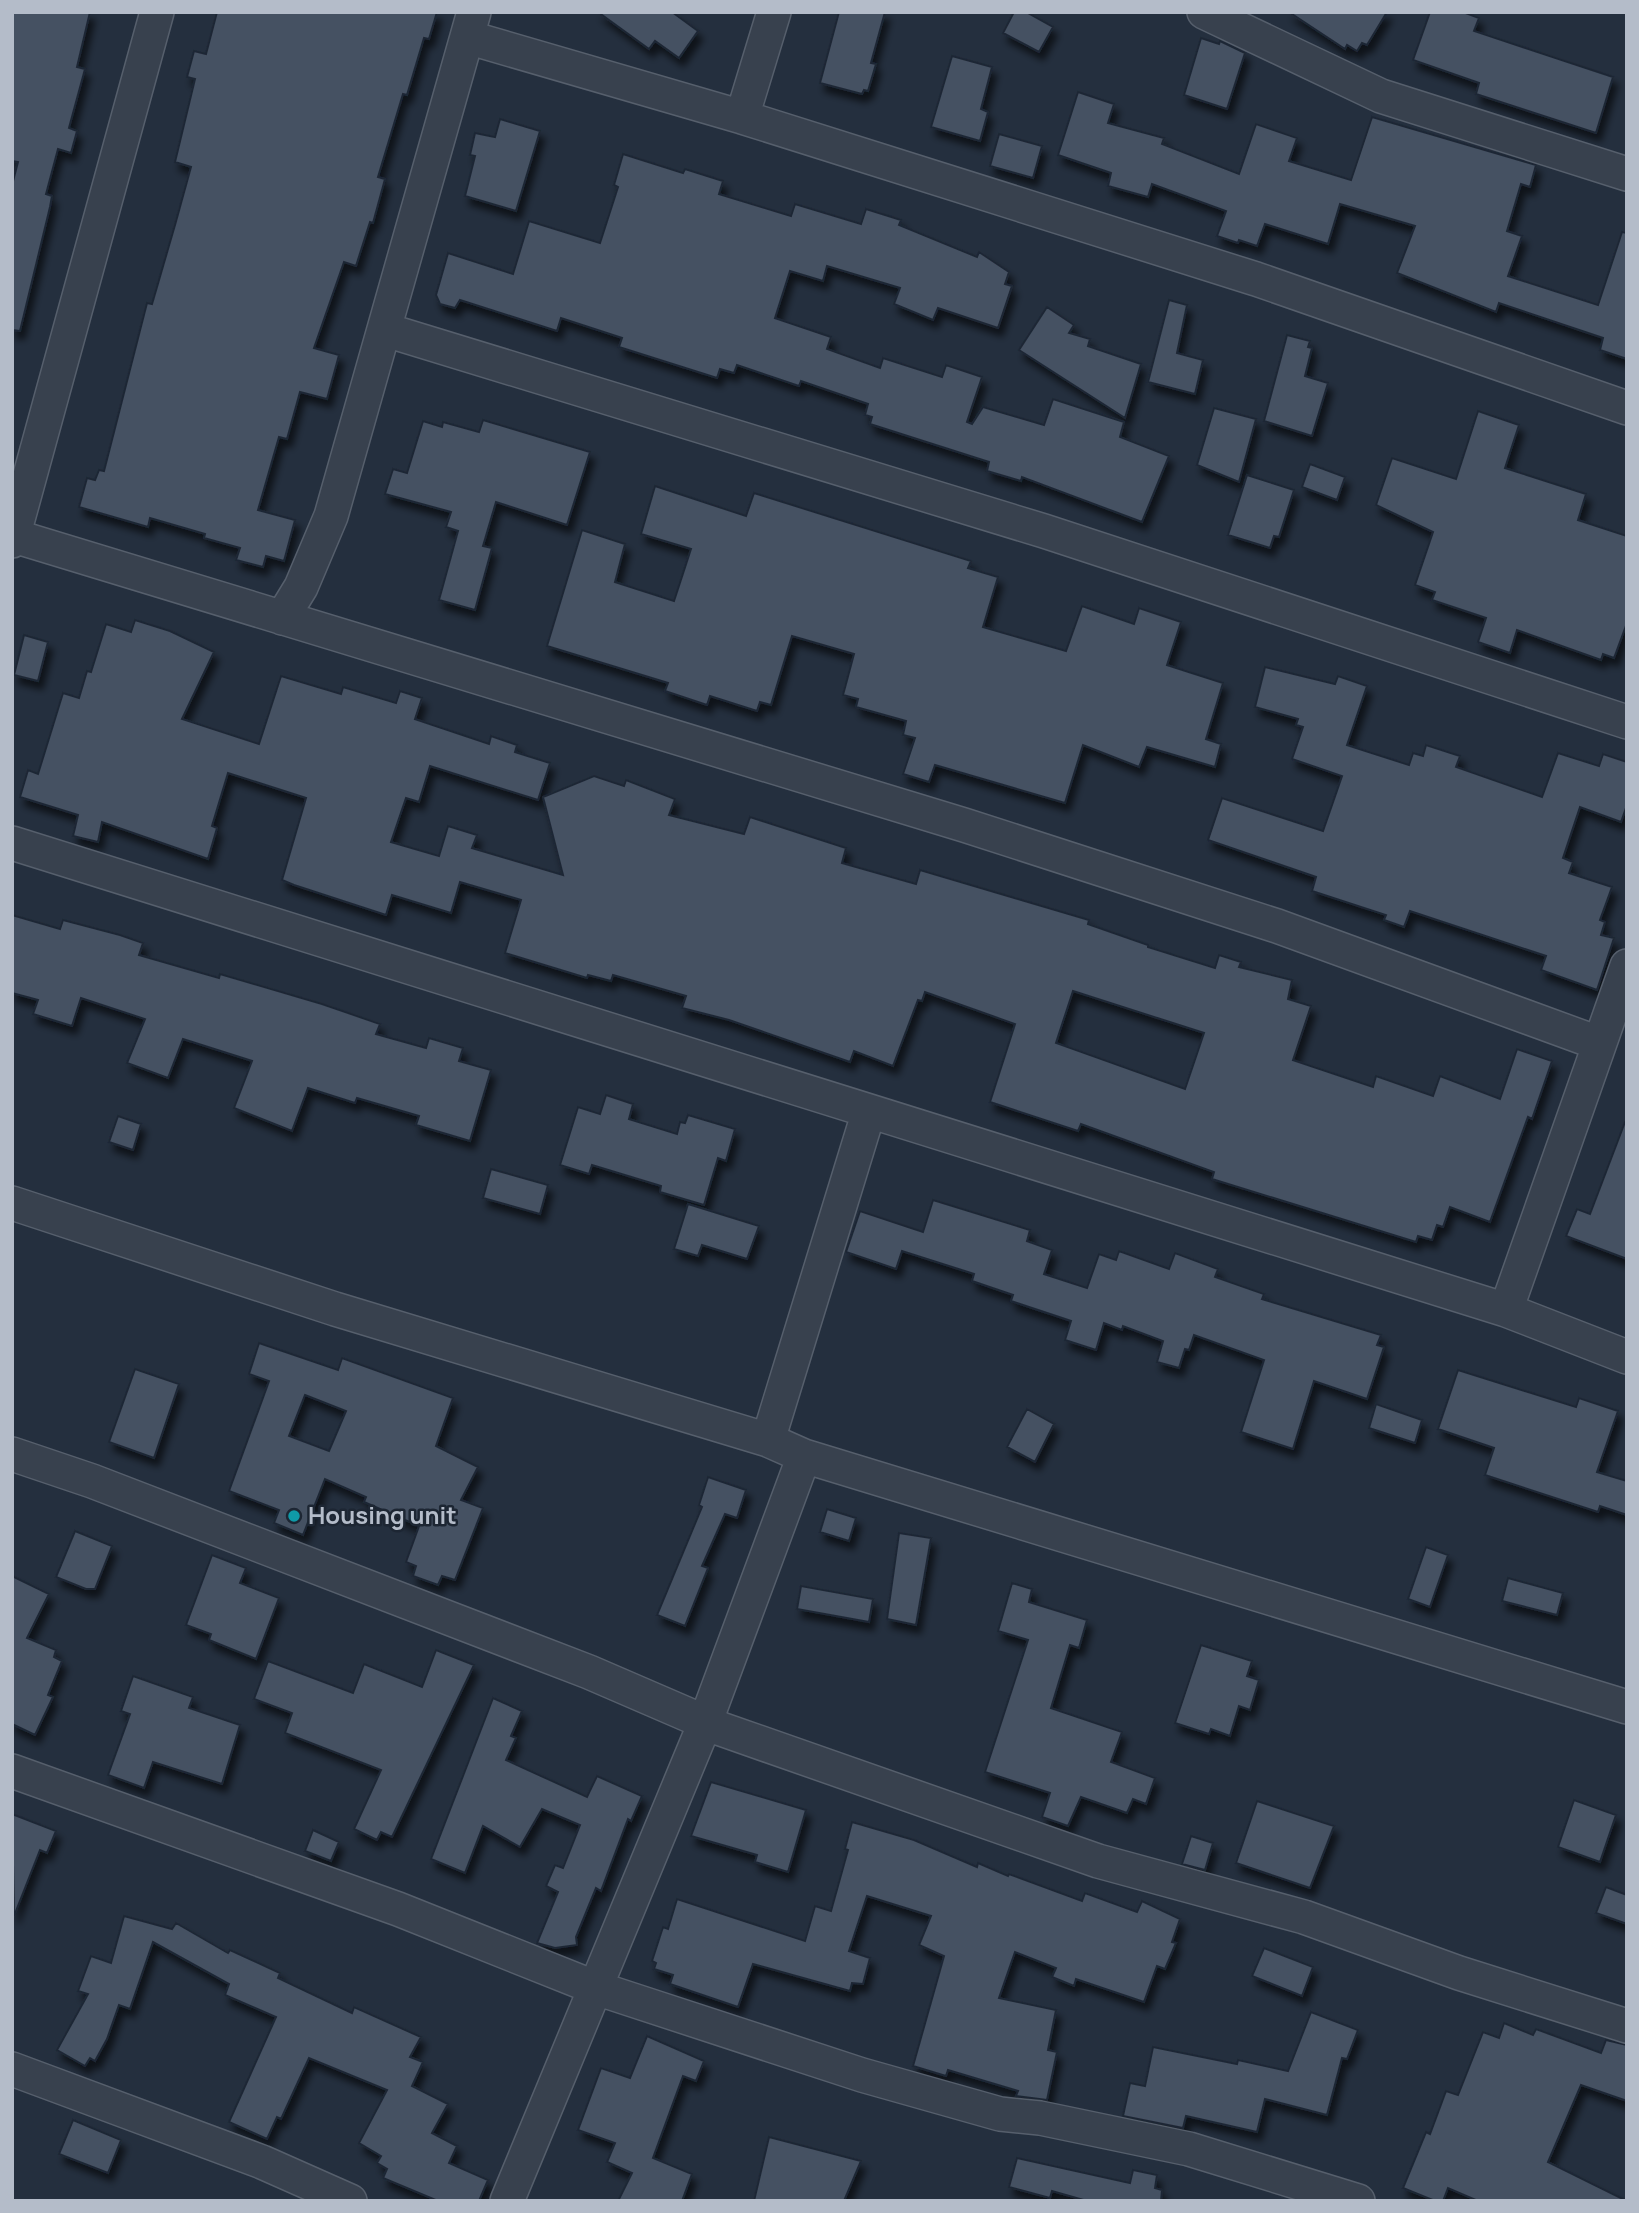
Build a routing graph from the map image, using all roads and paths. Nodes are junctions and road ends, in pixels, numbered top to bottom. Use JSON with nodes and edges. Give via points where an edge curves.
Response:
{"nodes":[{"id":1,"x":157,"y":12,"type":"edge"},
{"id":2,"x":775,"y":12,"type":"edge"},
{"id":3,"x":1204,"y":12,"type":"edge"},
{"id":4,"x":471,"y":24,"type":"edge"},
{"id":5,"x":742,"y":117,"type":"junction"},
{"id":6,"x":1627,"y":174,"type":"edge"},
{"id":7,"x":386,"y":330,"type":"junction"},
{"id":8,"x":1627,"y":408,"type":"edge"},
{"id":9,"x":13,"y":539,"type":"edge"},
{"id":10,"x":282,"y":618,"type":"junction"},
{"id":11,"x":1627,"y":722,"type":"edge"},
{"id":12,"x":12,"y":843,"type":"edge"},
{"id":13,"x":1627,"y":966,"type":"edge"},
{"id":14,"x":1598,"y":1043,"type":"junction"},
{"id":15,"x":869,"y":1111,"type":"junction"},
{"id":16,"x":12,"y":1203,"type":"edge"},
{"id":17,"x":1506,"y":1310,"type":"junction"},
{"id":18,"x":1627,"y":1357,"type":"edge"},
{"id":19,"x":768,"y":1440,"type":"junction"},
{"id":20,"x":12,"y":1454,"type":"edge"},
{"id":21,"x":804,"y":1456,"type":"junction"},
{"id":22,"x":1627,"y":1707,"type":"edge"},
{"id":23,"x":705,"y":1723,"type":"junction"},
{"id":24,"x":12,"y":1771,"type":"edge"},
{"id":25,"x":596,"y":1988,"type":"junction"},
{"id":26,"x":1627,"y":2026,"type":"edge"},
{"id":27,"x":12,"y":2069,"type":"edge"},
{"id":28,"x":350,"y":2201,"type":"edge"},
{"id":29,"x":507,"y":2201,"type":"edge"},
{"id":30,"x":1358,"y":2201,"type":"edge"}],
"edges":[{"from":1,"to":9,"type":"street"},
{"from":2,"to":5,"type":"street"},
{"from":3,"to":6,"type":"street","via":[[1381,96]]},
{"from":4,"to":5,"type":"street"},
{"from":4,"to":7,"type":"street"},
{"from":5,"to":8,"type":"street","via":[[1256,279]]},
{"from":7,"to":10,"type":"street","via":[[331,516],[306,577]]},
{"from":7,"to":11,"type":"street","via":[[1044,531]]},
{"from":9,"to":10,"type":"street"},
{"from":10,"to":14,"type":"street","via":[[964,825],[1277,926]]},
{"from":12,"to":15,"type":"street"},
{"from":13,"to":14,"type":"street"},
{"from":14,"to":17,"type":"street"},
{"from":15,"to":17,"type":"street"},
{"from":15,"to":19,"type":"street"},
{"from":16,"to":19,"type":"street","via":[[335,1308]]},
{"from":17,"to":18,"type":"street"},
{"from":19,"to":21,"type":"street"},
{"from":20,"to":23,"type":"street","via":[[589,1672]]},
{"from":21,"to":22,"type":"street"},
{"from":21,"to":23,"type":"street"},
{"from":23,"to":25,"type":"street"},
{"from":23,"to":26,"type":"street","via":[[1098,1861],[1304,1917]]},
{"from":24,"to":25,"type":"street","via":[[398,1909]]},
{"from":25,"to":29,"type":"street"},
{"from":25,"to":30,"type":"street","via":[[938,2098],[1189,2149]]},
{"from":27,"to":28,"type":"street","via":[[262,2162]]}]}
